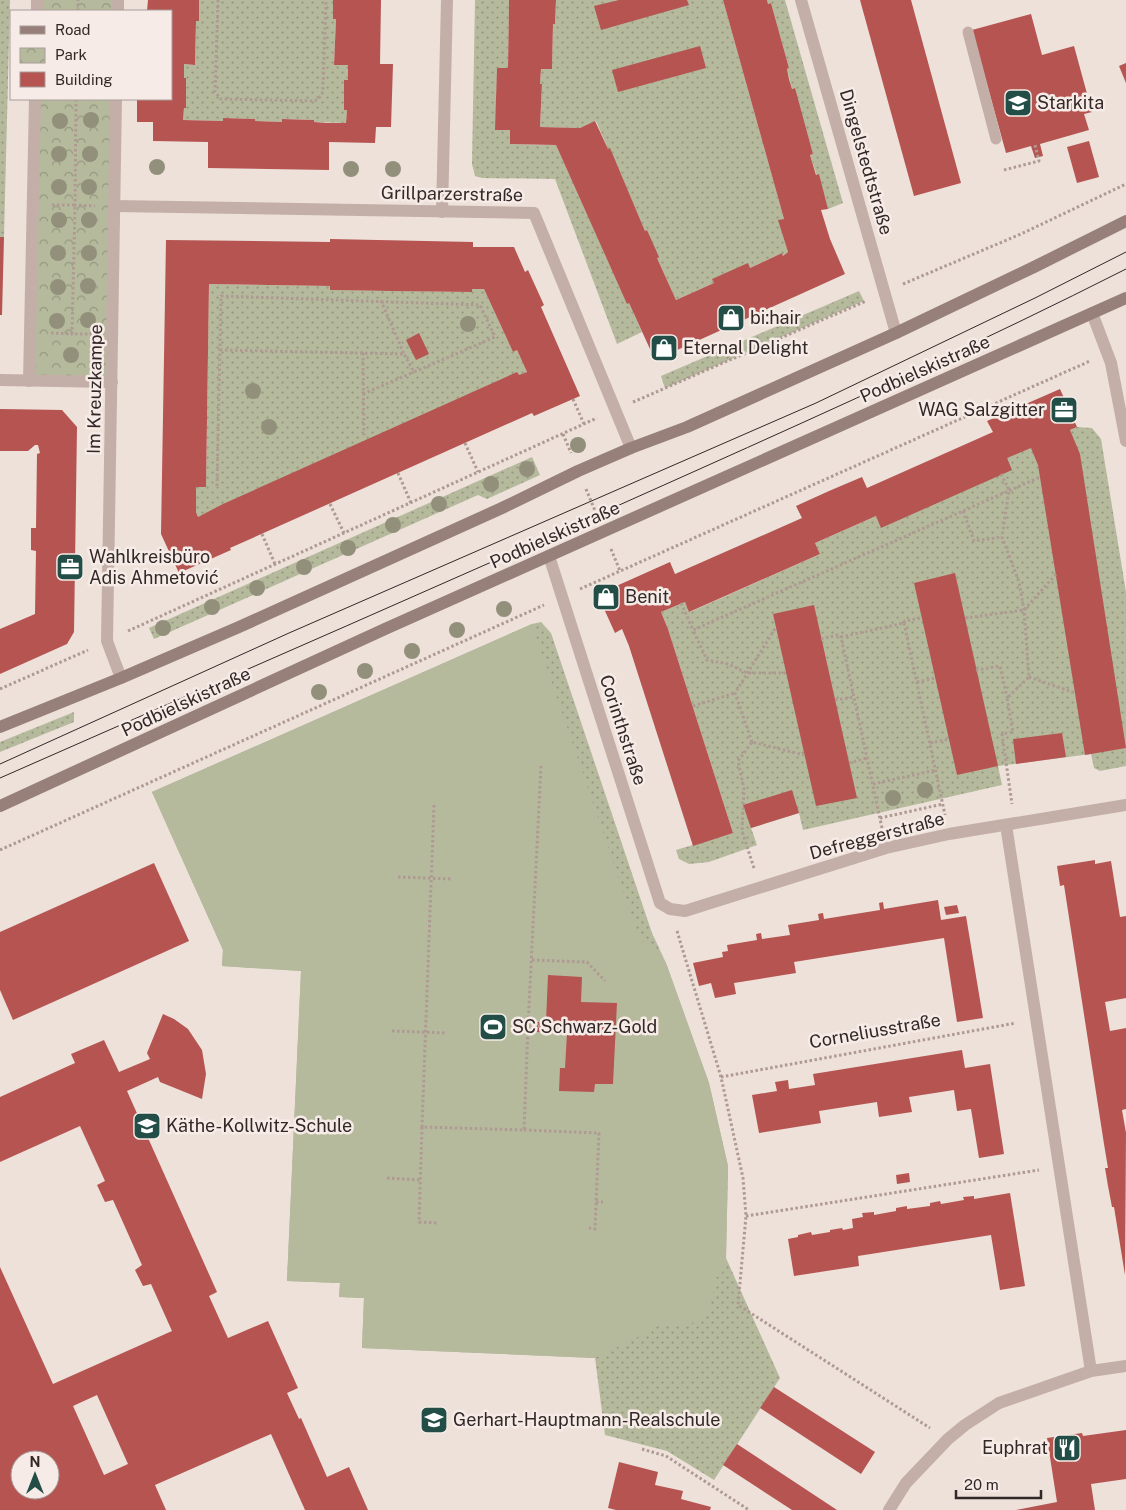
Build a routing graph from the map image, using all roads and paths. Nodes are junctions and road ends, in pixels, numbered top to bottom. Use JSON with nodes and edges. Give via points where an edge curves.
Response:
{"nodes":[{"id":1,"x":218,"y":0,"type":"edge"},
{"id":2,"x":326,"y":0,"type":"edge"},
{"id":3,"x":447,"y":0,"type":"edge"},
{"id":4,"x":801,"y":0,"type":"edge"},
{"id":5,"x":968,"y":32,"type":"dead end"},
{"id":6,"x":35,"y":100,"type":"edge"},
{"id":7,"x":76,"y":100,"type":"edge"},
{"id":8,"x":116,"y":100,"type":"edge"},
{"id":9,"x":996,"y":139,"type":"dead end"},
{"id":10,"x":1035,"y":145,"type":"dead end"},
{"id":11,"x":1004,"y":170,"type":"dead end"},
{"id":12,"x":1126,"y":184,"type":"edge"},
{"id":13,"x":75,"y":205,"type":"junction"},
{"id":14,"x":115,"y":206,"type":"junction"},
{"id":15,"x":442,"y":212,"type":"junction"},
{"id":16,"x":1126,"y":220,"type":"edge"},
{"id":17,"x":884,"y":292,"type":"junction"},
{"id":18,"x":1126,"y":298,"type":"edge"},
{"id":19,"x":381,"y":301,"type":"junction"},
{"id":20,"x":1092,"y":313,"type":"junction"},
{"id":21,"x":896,"y":333,"type":"junction"},
{"id":22,"x":113,"y":334,"type":"junction"},
{"id":23,"x":220,"y":350,"type":"junction"},
{"id":24,"x":363,"y":353,"type":"junction"},
{"id":25,"x":1107,"y":353,"type":"junction"},
{"id":26,"x":404,"y":354,"type":"junction"},
{"id":27,"x":414,"y":372,"type":"junction"},
{"id":28,"x":0,"y":380,"type":"edge"},
{"id":29,"x":30,"y":381,"type":"junction"},
{"id":30,"x":112,"y":382,"type":"junction"},
{"id":31,"x":364,"y":394,"type":"junction"},
{"id":32,"x":573,"y":399,"type":"dead end"},
{"id":33,"x":615,"y":410,"type":"junction"},
{"id":34,"x":584,"y":424,"type":"junction"},
{"id":35,"x":563,"y":434,"type":"junction"},
{"id":36,"x":364,"y":438,"type":"dead end"},
{"id":37,"x":1126,"y":441,"type":"edge"},
{"id":38,"x":465,"y":443,"type":"dead end"},
{"id":39,"x":631,"y":448,"type":"junction"},
{"id":40,"x":578,"y":470,"type":"junction"},
{"id":41,"x":478,"y":472,"type":"junction"},
{"id":42,"x":398,"y":473,"type":"dead end"},
{"id":43,"x":1001,"y":474,"type":"dead end"},
{"id":44,"x":1040,"y":477,"type":"dead end"},
{"id":45,"x":217,"y":486,"type":"dead end"},
{"id":46,"x":1009,"y":490,"type":"junction"},
{"id":47,"x":411,"y":503,"type":"junction"},
{"id":48,"x":330,"y":504,"type":"dead end"},
{"id":49,"x":963,"y":511,"type":"junction"},
{"id":50,"x":344,"y":533,"type":"junction"},
{"id":51,"x":604,"y":533,"type":"junction"},
{"id":52,"x":262,"y":534,"type":"dead end"},
{"id":53,"x":1002,"y":537,"type":"junction"},
{"id":54,"x":549,"y":556,"type":"junction"},
{"id":55,"x":275,"y":564,"type":"junction"},
{"id":56,"x":620,"y":571,"type":"junction"},
{"id":57,"x":1056,"y":574,"type":"dead end"},
{"id":58,"x":562,"y":597,"type":"junction"},
{"id":59,"x":681,"y":603,"type":"dead end"},
{"id":60,"x":1024,"y":610,"type":"junction"},
{"id":61,"x":922,"y":618,"type":"dead end"},
{"id":62,"x":965,"y":618,"type":"dead end"},
{"id":63,"x":904,"y":623,"type":"junction"},
{"id":64,"x":776,"y":627,"type":"dead end"},
{"id":65,"x":694,"y":630,"type":"junction"},
{"id":66,"x":841,"y":637,"type":"junction"},
{"id":67,"x":821,"y":639,"type":"dead end"},
{"id":68,"x":107,"y":641,"type":"junction"},
{"id":69,"x":976,"y":670,"type":"dead end"},
{"id":70,"x":747,"y":673,"type":"junction"},
{"id":71,"x":786,"y":673,"type":"dead end"},
{"id":72,"x":1029,"y":677,"type":"junction"},
{"id":73,"x":121,"y":678,"type":"junction"},
{"id":74,"x":935,"y":678,"type":"dead end"},
{"id":75,"x":917,"y":682,"type":"junction"},
{"id":76,"x":0,"y":689,"type":"edge"},
{"id":77,"x":735,"y":693,"type":"junction"},
{"id":78,"x":1075,"y":693,"type":"dead end"},
{"id":79,"x":854,"y":697,"type":"junction"},
{"id":80,"x":1007,"y":698,"type":"junction"},
{"id":81,"x":835,"y":700,"type":"dead end"},
{"id":82,"x":693,"y":706,"type":"dead end"},
{"id":83,"x":0,"y":727,"type":"edge"},
{"id":84,"x":948,"y":739,"type":"dead end"},
{"id":85,"x":752,"y":742,"type":"junction"},
{"id":86,"x":930,"y":743,"type":"junction"},
{"id":87,"x":804,"y":755,"type":"dead end"},
{"id":88,"x":867,"y":758,"type":"junction"},
{"id":89,"x":849,"y":763,"type":"dead end"},
{"id":90,"x":541,"y":766,"type":"dead end"},
{"id":91,"x":936,"y":770,"type":"junction"},
{"id":92,"x":873,"y":784,"type":"junction"},
{"id":93,"x":943,"y":804,"type":"junction"},
{"id":94,"x":1126,"y":804,"type":"edge"},
{"id":95,"x":434,"y":805,"type":"dead end"},
{"id":96,"x":0,"y":806,"type":"edge"},
{"id":97,"x":880,"y":818,"type":"junction"},
{"id":98,"x":946,"y":820,"type":"dead end"},
{"id":99,"x":1010,"y":824,"type":"junction"},
{"id":100,"x":883,"y":834,"type":"dead end"},
{"id":101,"x":0,"y":850,"type":"edge"},
{"id":102,"x":398,"y":877,"type":"dead end"},
{"id":103,"x":432,"y":878,"type":"junction"},
{"id":104,"x":452,"y":879,"type":"dead end"},
{"id":105,"x":760,"y":888,"type":"junction"},
{"id":106,"x":670,"y":909,"type":"junction"},
{"id":107,"x":532,"y":960,"type":"junction"},
{"id":108,"x":605,"y":981,"type":"dead end"},
{"id":109,"x":1036,"y":1020,"type":"junction"},
{"id":110,"x":528,"y":1026,"type":"junction"},
{"id":111,"x":567,"y":1027,"type":"dead end"},
{"id":112,"x":392,"y":1031,"type":"dead end"},
{"id":113,"x":426,"y":1032,"type":"junction"},
{"id":114,"x":446,"y":1033,"type":"dead end"},
{"id":115,"x":721,"y":1077,"type":"junction"},
{"id":116,"x":422,"y":1127,"type":"junction"},
{"id":117,"x":524,"y":1130,"type":"junction"},
{"id":118,"x":1059,"y":1167,"type":"junction"},
{"id":119,"x":387,"y":1178,"type":"dead end"},
{"id":120,"x":420,"y":1180,"type":"junction"},
{"id":121,"x":596,"y":1202,"type":"junction"},
{"id":122,"x":603,"y":1202,"type":"dead end"},
{"id":123,"x":746,"y":1216,"type":"junction"},
{"id":124,"x":437,"y":1223,"type":"dead end"},
{"id":125,"x":589,"y":1228,"type":"dead end"},
{"id":126,"x":1126,"y":1366,"type":"edge"},
{"id":127,"x":1091,"y":1372,"type":"junction"},
{"id":128,"x":948,"y":1439,"type":"junction"},
{"id":129,"x":642,"y":1449,"type":"dead end"},
{"id":130,"x":749,"y":1510,"type":"edge"},
{"id":131,"x":889,"y":1510,"type":"edge"}],
"edges":[{"from":1,"to":2,"type":"path","via":[[215,92],[221,99],[315,101],[322,95],[323,88]]},
{"from":3,"to":15,"type":"street"},
{"from":4,"to":17,"type":"street","name":"Dingelstedtstraße"},
{"from":5,"to":9,"type":"lane"},
{"from":6,"to":29,"type":"street"},
{"from":7,"to":13,"type":"path"},
{"from":8,"to":14,"type":"street","name":"Im Kreuzkampe"},
{"from":10,"to":11,"type":"path","via":[[1039,160]]},
{"from":12,"to":17,"type":"path","via":[[1022,234]]},
{"from":13,"to":14,"type":"path"},
{"from":13,"to":22,"type":"path","via":[[72,334]]},
{"from":14,"to":15,"type":"street","name":"Grillparzerstraße"},
{"from":14,"to":22,"type":"street","name":"Im Kreuzkampe"},
{"from":15,"to":33,"type":"street","name":"Grillparzerstraße","via":[[534,213]]},
{"from":16,"to":21,"type":"main road","via":[[1034,268]]},
{"from":17,"to":21,"type":"street","name":"Dingelstedtstraße"},
{"from":17,"to":33,"type":"path"},
{"from":18,"to":20,"type":"main road","name":"Podbielskistraße"},
{"from":19,"to":23,"type":"path","via":[[220,296]]},
{"from":19,"to":26,"type":"path"},
{"from":19,"to":27,"type":"path","via":[[480,305],[495,337]]},
{"from":20,"to":25,"type":"street"},
{"from":20,"to":51,"type":"main road","name":"Podbielskistraße"},
{"from":21,"to":39,"type":"main road","via":[[687,427]]},
{"from":22,"to":30,"type":"street","name":"Im Kreuzkampe"},
{"from":23,"to":24,"type":"path"},
{"from":23,"to":45,"type":"path"},
{"from":24,"to":26,"type":"path"},
{"from":24,"to":31,"type":"path"},
{"from":25,"to":37,"type":"street"},
{"from":25,"to":56,"type":"path"},
{"from":26,"to":27,"type":"path"},
{"from":27,"to":31,"type":"path"},
{"from":28,"to":29,"type":"street"},
{"from":29,"to":30,"type":"street"},
{"from":30,"to":68,"type":"street","name":"Im Kreuzkampe"},
{"from":31,"to":36,"type":"path"},
{"from":32,"to":34,"type":"path"},
{"from":33,"to":34,"type":"path"},
{"from":33,"to":39,"type":"street","name":"Grillparzerstraße"},
{"from":34,"to":35,"type":"path"},
{"from":35,"to":40,"type":"path"},
{"from":35,"to":41,"type":"path"},
{"from":38,"to":41,"type":"path"},
{"from":39,"to":40,"type":"main road"},
{"from":40,"to":51,"type":"path"},
{"from":40,"to":73,"type":"main road","via":[[502,508]]},
{"from":41,"to":47,"type":"path"},
{"from":42,"to":47,"type":"path"},
{"from":43,"to":46,"type":"path"},
{"from":44,"to":46,"type":"path"},
{"from":46,"to":49,"type":"path"},
{"from":46,"to":53,"type":"path"},
{"from":47,"to":50,"type":"path"},
{"from":48,"to":50,"type":"path"},
{"from":49,"to":53,"type":"path","via":[[974,541]]},
{"from":49,"to":65,"type":"path"},
{"from":50,"to":55,"type":"path"},
{"from":51,"to":54,"type":"main road","name":"Podbielskistraße"},
{"from":51,"to":56,"type":"path"},
{"from":52,"to":55,"type":"path"},
{"from":53,"to":60,"type":"path","via":[[1019,582]]},
{"from":54,"to":58,"type":"street","name":"Corinthstraße"},
{"from":54,"to":96,"type":"main road","name":"Podbielskistraße"},
{"from":55,"to":68,"type":"path"},
{"from":56,"to":58,"type":"path"},
{"from":57,"to":60,"type":"path"},
{"from":58,"to":101,"type":"path"},
{"from":58,"to":106,"type":"street","name":"Corinthstraße","via":[[660,903]]},
{"from":59,"to":65,"type":"path"},
{"from":60,"to":62,"type":"path"},
{"from":60,"to":72,"type":"path"},
{"from":61,"to":63,"type":"path"},
{"from":63,"to":66,"type":"path"},
{"from":63,"to":75,"type":"path"},
{"from":64,"to":70,"type":"path"},
{"from":65,"to":70,"type":"path","via":[[707,660],[728,664]]},
{"from":66,"to":67,"type":"path"},
{"from":66,"to":79,"type":"path"},
{"from":68,"to":73,"type":"street","name":"Im Kreuzkampe"},
{"from":68,"to":76,"type":"path"},
{"from":69,"to":80,"type":"path","via":[[1000,666]]},
{"from":70,"to":71,"type":"path"},
{"from":70,"to":77,"type":"path"},
{"from":72,"to":78,"type":"path"},
{"from":72,"to":80,"type":"path"},
{"from":73,"to":83,"type":"main road"},
{"from":74,"to":75,"type":"path"},
{"from":75,"to":86,"type":"path"},
{"from":77,"to":82,"type":"path"},
{"from":77,"to":85,"type":"path"},
{"from":79,"to":81,"type":"path"},
{"from":79,"to":88,"type":"path"},
{"from":80,"to":99,"type":"path","via":[[1013,732],[1002,734]]},
{"from":84,"to":86,"type":"path"},
{"from":85,"to":87,"type":"path"},
{"from":85,"to":105,"type":"path","via":[[738,761],[744,789],[742,830]]},
{"from":86,"to":91,"type":"path"},
{"from":88,"to":89,"type":"path"},
{"from":88,"to":92,"type":"path"},
{"from":90,"to":107,"type":"path"},
{"from":91,"to":92,"type":"path"},
{"from":91,"to":93,"type":"path"},
{"from":92,"to":97,"type":"path"},
{"from":93,"to":97,"type":"path"},
{"from":93,"to":98,"type":"path"},
{"from":94,"to":99,"type":"street","name":"Defreggerstraße"},
{"from":95,"to":103,"type":"path"},
{"from":97,"to":100,"type":"path"},
{"from":99,"to":105,"type":"street","name":"Defreggerstraße","via":[[886,848]]},
{"from":99,"to":109,"type":"street"},
{"from":102,"to":103,"type":"path"},
{"from":103,"to":104,"type":"path"},
{"from":103,"to":113,"type":"path"},
{"from":105,"to":106,"type":"street","name":"Defreggerstraße","via":[[684,911]]},
{"from":106,"to":115,"type":"path"},
{"from":107,"to":108,"type":"path","via":[[587,962]]},
{"from":107,"to":110,"type":"path"},
{"from":109,"to":115,"type":"path","name":"Corneliusstraße"},
{"from":109,"to":118,"type":"street"},
{"from":110,"to":111,"type":"path"},
{"from":110,"to":117,"type":"path"},
{"from":112,"to":113,"type":"path"},
{"from":113,"to":114,"type":"path"},
{"from":113,"to":116,"type":"path"},
{"from":115,"to":123,"type":"path","via":[[743,1178]]},
{"from":116,"to":117,"type":"path"},
{"from":116,"to":120,"type":"path"},
{"from":117,"to":121,"type":"path","via":[[599,1133]]},
{"from":118,"to":123,"type":"path"},
{"from":118,"to":127,"type":"street"},
{"from":119,"to":120,"type":"path"},
{"from":120,"to":124,"type":"path","via":[[419,1222]]},
{"from":121,"to":122,"type":"path"},
{"from":121,"to":125,"type":"path","via":[[596,1229]]},
{"from":123,"to":128,"type":"path","via":[[738,1305]]},
{"from":126,"to":127,"type":"street"},
{"from":127,"to":128,"type":"street","via":[[999,1402]]},
{"from":128,"to":131,"type":"street","via":[[906,1483]]},
{"from":129,"to":130,"type":"path","via":[[666,1456]]}]}
